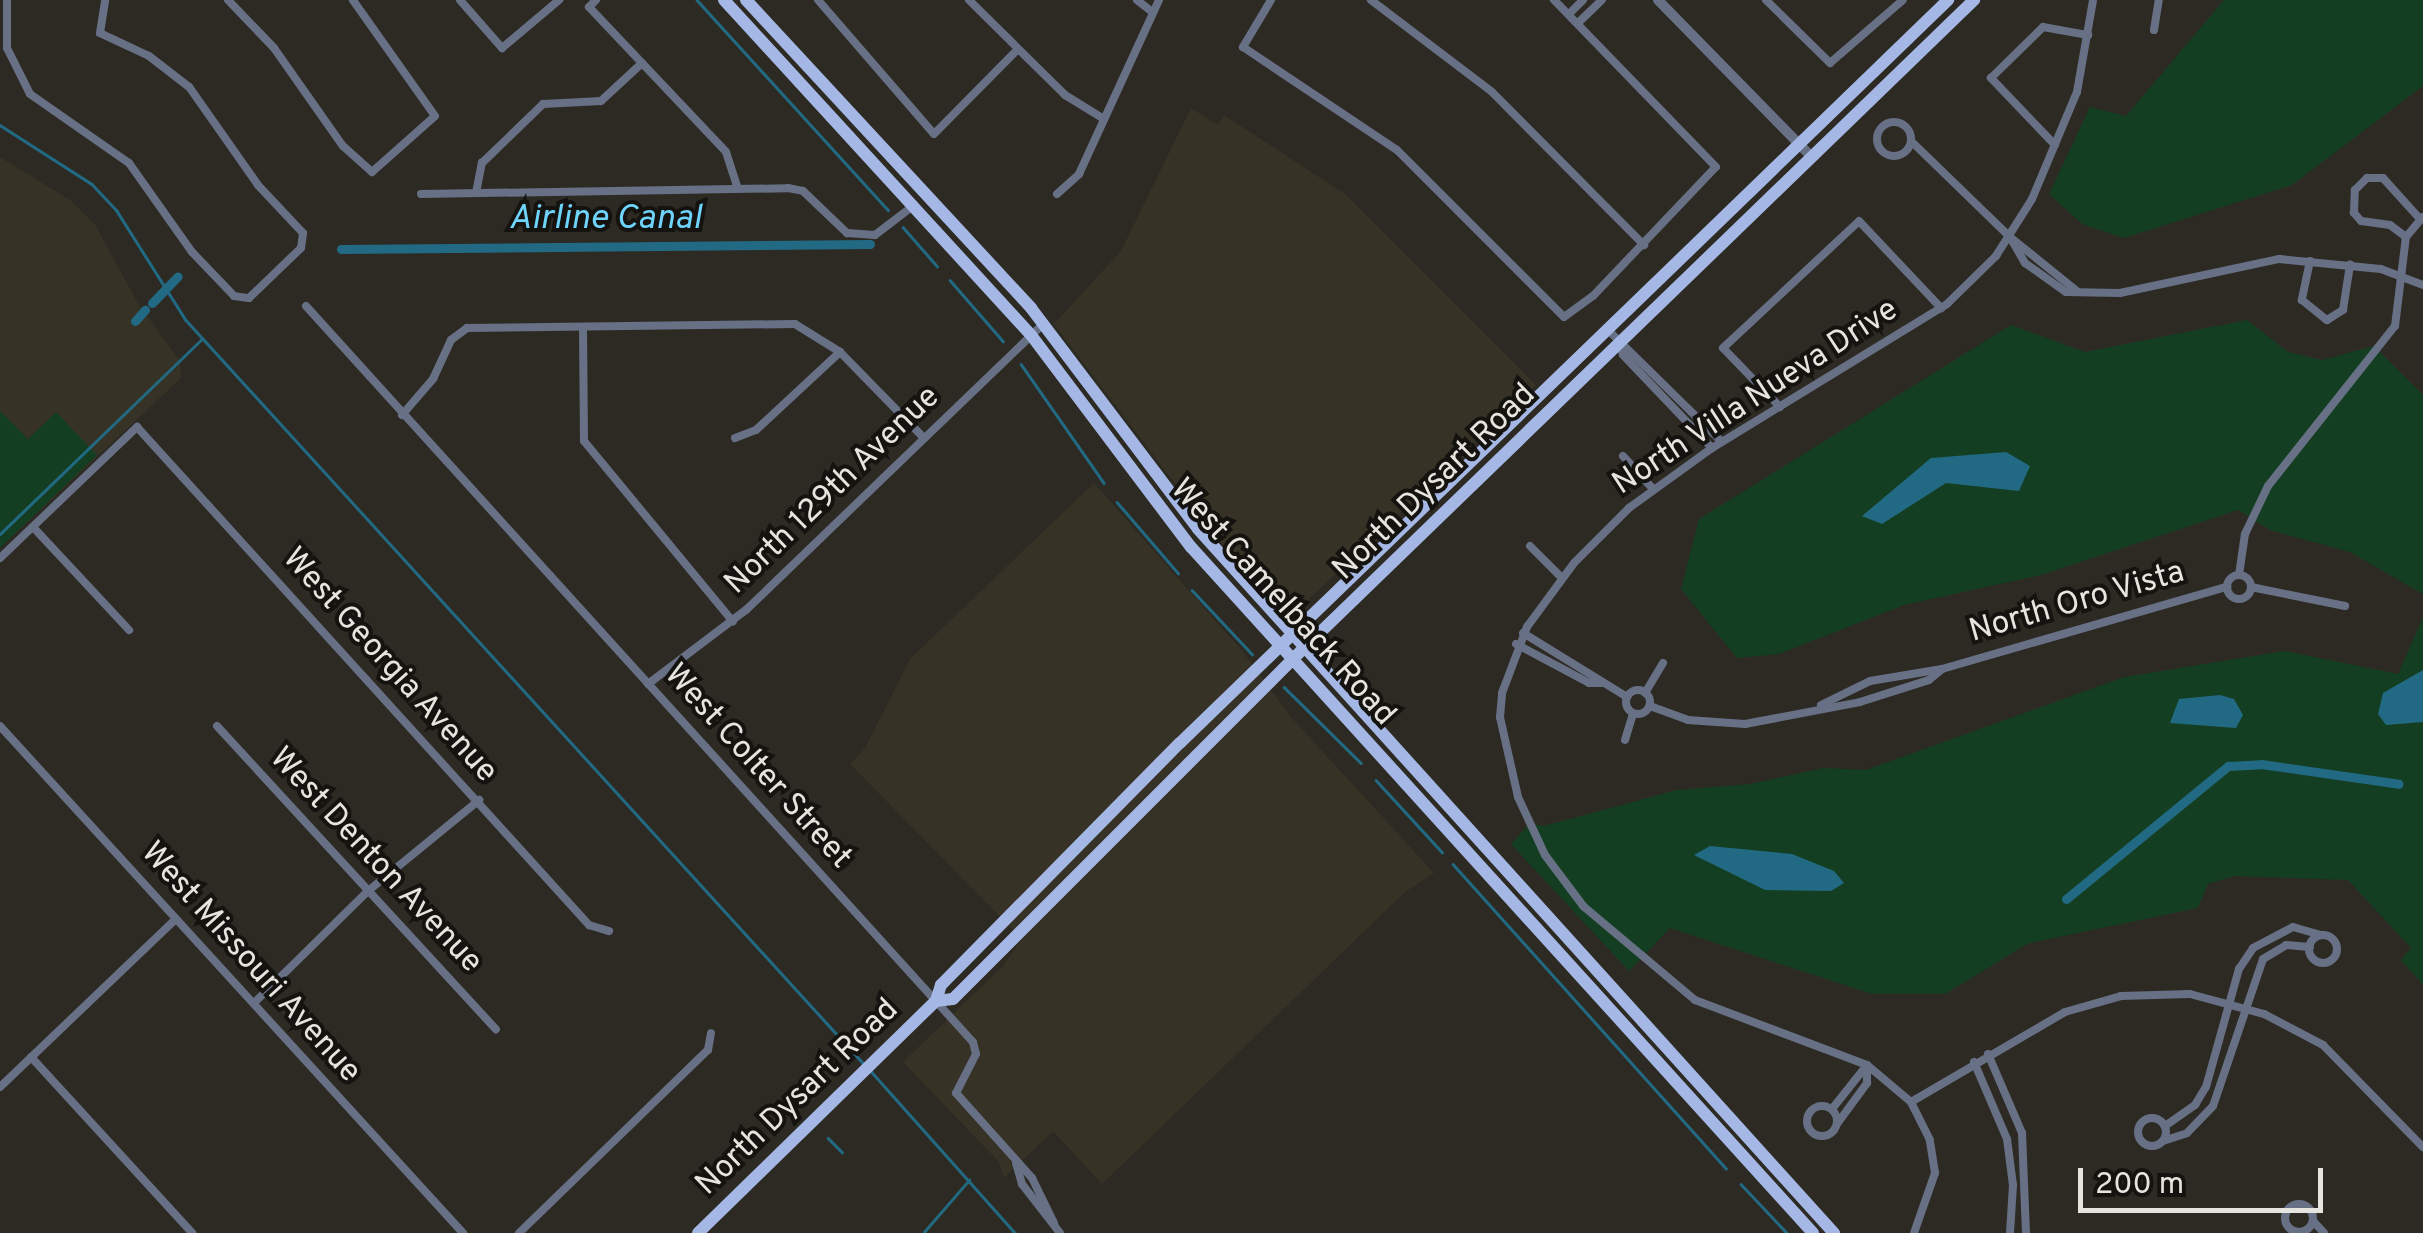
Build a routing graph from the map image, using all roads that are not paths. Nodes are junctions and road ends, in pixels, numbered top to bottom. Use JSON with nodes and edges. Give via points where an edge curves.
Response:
{"nodes":[{"id":1,"x":7,"y":0,"type":"edge"},
{"id":2,"x":105,"y":0,"type":"edge"},
{"id":3,"x":228,"y":0,"type":"edge"},
{"id":4,"x":352,"y":0,"type":"edge"},
{"id":5,"x":460,"y":0,"type":"edge"},
{"id":6,"x":559,"y":0,"type":"edge"},
{"id":7,"x":597,"y":0,"type":"edge"},
{"id":8,"x":724,"y":0,"type":"edge"},
{"id":9,"x":746,"y":0,"type":"edge"},
{"id":10,"x":818,"y":0,"type":"edge"},
{"id":11,"x":969,"y":0,"type":"edge"},
{"id":12,"x":1137,"y":0,"type":"edge"},
{"id":13,"x":1159,"y":0,"type":"edge"},
{"id":14,"x":1270,"y":0,"type":"edge"},
{"id":15,"x":1371,"y":0,"type":"edge"},
{"id":16,"x":1554,"y":0,"type":"edge"},
{"id":17,"x":1583,"y":0,"type":"edge"},
{"id":18,"x":1602,"y":0,"type":"edge"},
{"id":19,"x":1658,"y":0,"type":"edge"},
{"id":20,"x":1766,"y":0,"type":"edge"},
{"id":21,"x":1903,"y":0,"type":"edge"},
{"id":22,"x":1948,"y":0,"type":"edge"},
{"id":23,"x":1974,"y":0,"type":"edge"},
{"id":24,"x":2094,"y":0,"type":"edge"},
{"id":25,"x":2158,"y":0,"type":"edge"},
{"id":26,"x":1151,"y":11,"type":"junction"},
{"id":27,"x":1568,"y":14,"type":"junction"},
{"id":28,"x":1578,"y":23,"type":"junction"},
{"id":29,"x":2154,"y":30,"type":"dead end"},
{"id":30,"x":2088,"y":36,"type":"junction"},
{"id":31,"x":1016,"y":51,"type":"junction"},
{"id":32,"x":642,"y":63,"type":"junction"},
{"id":33,"x":1104,"y":119,"type":"junction"},
{"id":34,"x":1911,"y":141,"type":"junction"},
{"id":35,"x":1799,"y":144,"type":"junction"},
{"id":36,"x":2056,"y":145,"type":"junction"},
{"id":37,"x":1811,"y":156,"type":"junction"},
{"id":38,"x":738,"y":188,"type":"junction"},
{"id":39,"x":476,"y":193,"type":"junction"},
{"id":40,"x":421,"y":194,"type":"dead end"},
{"id":41,"x":1058,"y":194,"type":"dead end"},
{"id":42,"x":908,"y":210,"type":"junction"},
{"id":43,"x":2422,"y":218,"type":"edge"},
{"id":44,"x":2406,"y":237,"type":"junction"},
{"id":45,"x":2010,"y":238,"type":"junction"},
{"id":46,"x":1644,"y":245,"type":"junction"},
{"id":47,"x":2310,"y":261,"type":"junction"},
{"id":48,"x":2350,"y":265,"type":"junction"},
{"id":49,"x":2402,"y":277,"type":"junction"},
{"id":50,"x":2423,"y":285,"type":"edge"},
{"id":51,"x":2077,"y":291,"type":"junction"},
{"id":52,"x":306,"y":306,"type":"dead end"},
{"id":53,"x":1941,"y":308,"type":"junction"},
{"id":54,"x":1044,"y":324,"type":"junction"},
{"id":55,"x":583,"y":327,"type":"junction"},
{"id":56,"x":1607,"y":329,"type":"junction"},
{"id":57,"x":1031,"y":335,"type":"junction"},
{"id":58,"x":1620,"y":342,"type":"junction"},
{"id":59,"x":840,"y":352,"type":"junction"},
{"id":60,"x":1780,"y":407,"type":"junction"},
{"id":61,"x":402,"y":415,"type":"junction"},
{"id":62,"x":735,"y":438,"type":"dead end"},
{"id":63,"x":924,"y":438,"type":"junction"},
{"id":64,"x":1722,"y":442,"type":"junction"},
{"id":65,"x":1712,"y":448,"type":"junction"},
{"id":66,"x":1622,"y":456,"type":"dead end"},
{"id":67,"x":1653,"y":488,"type":"junction"},
{"id":68,"x":32,"y":526,"type":"junction"},
{"id":69,"x":1530,"y":546,"type":"dead end"},
{"id":70,"x":0,"y":558,"type":"edge"},
{"id":71,"x":2239,"y":574,"type":"junction"},
{"id":72,"x":1562,"y":578,"type":"junction"},
{"id":73,"x":2227,"y":587,"type":"junction"},
{"id":74,"x":2251,"y":587,"type":"junction"},
{"id":75,"x":2345,"y":606,"type":"dead end"},
{"id":76,"x":733,"y":622,"type":"junction"},
{"id":77,"x":129,"y":630,"type":"dead end"},
{"id":78,"x":1292,"y":633,"type":"junction"},
{"id":79,"x":1523,"y":633,"type":"junction"},
{"id":80,"x":1516,"y":644,"type":"junction"},
{"id":81,"x":1280,"y":645,"type":"junction"},
{"id":82,"x":1304,"y":647,"type":"junction"},
{"id":83,"x":1293,"y":658,"type":"junction"},
{"id":84,"x":1663,"y":663,"type":"dead end"},
{"id":85,"x":1942,"y":669,"type":"junction"},
{"id":86,"x":1603,"y":683,"type":"junction"},
{"id":87,"x":648,"y":684,"type":"junction"},
{"id":88,"x":1646,"y":693,"type":"junction"},
{"id":89,"x":1627,"y":697,"type":"junction"},
{"id":90,"x":1821,"y":705,"type":"junction"},
{"id":91,"x":1650,"y":706,"type":"junction"},
{"id":92,"x":1634,"y":714,"type":"junction"},
{"id":93,"x":0,"y":726,"type":"edge"},
{"id":94,"x":216,"y":726,"type":"dead end"},
{"id":95,"x":1625,"y":740,"type":"dead end"},
{"id":96,"x":478,"y":800,"type":"junction"},
{"id":97,"x":1107,"y":817,"type":"junction"},
{"id":98,"x":1120,"y":830,"type":"junction"},
{"id":99,"x":1474,"y":835,"type":"junction"},
{"id":100,"x":1463,"y":846,"type":"junction"},
{"id":101,"x":368,"y":891,"type":"junction"},
{"id":102,"x":176,"y":919,"type":"junction"},
{"id":103,"x":609,"y":931,"type":"dead end"},
{"id":104,"x":2321,"y":935,"type":"junction"},
{"id":105,"x":2268,"y":937,"type":"junction"},
{"id":106,"x":2310,"y":947,"type":"junction"},
{"id":107,"x":2276,"y":949,"type":"junction"},
{"id":108,"x":936,"y":1002,"type":"junction"},
{"id":109,"x":254,"y":1003,"type":"junction"},
{"id":110,"x":2231,"y":1003,"type":"junction"},
{"id":111,"x":2244,"y":1007,"type":"junction"},
{"id":112,"x":496,"y":1029,"type":"dead end"},
{"id":113,"x":711,"y":1033,"type":"dead end"},
{"id":114,"x":1988,"y":1054,"type":"junction"},
{"id":115,"x":32,"y":1057,"type":"junction"},
{"id":116,"x":1974,"y":1062,"type":"junction"},
{"id":117,"x":1867,"y":1064,"type":"junction"},
{"id":118,"x":2212,"y":1069,"type":"junction"},
{"id":119,"x":2226,"y":1074,"type":"junction"},
{"id":120,"x":0,"y":1088,"type":"edge"},
{"id":121,"x":1911,"y":1102,"type":"junction"},
{"id":122,"x":1832,"y":1109,"type":"junction"},
{"id":123,"x":2191,"y":1109,"type":"junction"},
{"id":124,"x":2202,"y":1120,"type":"junction"},
{"id":125,"x":2018,"y":1121,"type":"junction"},
{"id":126,"x":1837,"y":1124,"type":"junction"},
{"id":127,"x":2165,"y":1126,"type":"junction"},
{"id":128,"x":2003,"y":1127,"type":"junction"},
{"id":129,"x":2162,"y":1141,"type":"junction"},
{"id":130,"x":2423,"y":1148,"type":"edge"},
{"id":131,"x":1760,"y":1152,"type":"junction"},
{"id":132,"x":1749,"y":1163,"type":"junction"},
{"id":133,"x":2013,"y":1202,"type":"junction"},
{"id":134,"x":2028,"y":1204,"type":"junction"},
{"id":135,"x":2313,"y":1221,"type":"junction"},
{"id":136,"x":2304,"y":1232,"type":"edge"},
{"id":137,"x":192,"y":1233,"type":"edge"},
{"id":138,"x":463,"y":1233,"type":"edge"},
{"id":139,"x":518,"y":1233,"type":"edge"},
{"id":140,"x":698,"y":1233,"type":"edge"},
{"id":141,"x":1060,"y":1233,"type":"edge"},
{"id":142,"x":1813,"y":1233,"type":"edge"},
{"id":143,"x":1834,"y":1233,"type":"edge"},
{"id":144,"x":1914,"y":1233,"type":"edge"},
{"id":145,"x":2010,"y":1233,"type":"edge"},
{"id":146,"x":2026,"y":1233,"type":"edge"},
{"id":147,"x":2324,"y":1233,"type":"edge"}],
"edges":[{"from":1,"to":2,"type":"street","via":[[14,67],[45,108],[130,163],[192,252],[242,300],[306,240],[189,86],[149,56],[100,33]]},
{"from":3,"to":4,"type":"street","via":[[274,48],[343,146],[372,172],[434,116]]},
{"from":5,"to":6,"type":"street","via":[[502,48]]},
{"from":7,"to":32,"type":"street","via":[[590,7]]},
{"from":8,"to":42,"type":"main road","name":"West Camelback Road"},
{"from":9,"to":54,"type":"main road","name":"West Camelback Road"},
{"from":10,"to":31,"type":"street","via":[[934,134]]},
{"from":11,"to":31,"type":"street"},
{"from":12,"to":26,"type":"street"},
{"from":13,"to":26,"type":"street"},
{"from":14,"to":46,"type":"street","via":[[1243,46],[1397,150],[1564,317]]},
{"from":15,"to":46,"type":"street","via":[[1492,92]]},
{"from":16,"to":27,"type":"street"},
{"from":17,"to":27,"type":"street"},
{"from":18,"to":28,"type":"street"},
{"from":19,"to":35,"type":"street"},
{"from":20,"to":21,"type":"street","via":[[1830,63]]},
{"from":22,"to":35,"type":"main road","name":"North Dysart Road"},
{"from":23,"to":37,"type":"main road","name":"North Dysart Road"},
{"from":24,"to":30,"type":"street","name":"North Villa Nueva Drive"},
{"from":25,"to":29,"type":"street"},
{"from":26,"to":33,"type":"street"},
{"from":27,"to":28,"type":"street"},
{"from":28,"to":46,"type":"street","via":[[1716,167]]},
{"from":30,"to":36,"type":"street","name":"North Villa Nueva Drive","via":[[2082,80]]},
{"from":30,"to":36,"type":"street","via":[[2043,27],[1990,78]]},
{"from":31,"to":33,"type":"street"},
{"from":32,"to":38,"type":"street","via":[[726,152]]},
{"from":32,"to":39,"type":"street","via":[[601,102],[543,104],[482,163]]},
{"from":33,"to":41,"type":"street","via":[[1079,174]]},
{"from":34,"to":34,"type":"street","via":[[1906,126],[1896,122],[1881,128],[1878,138],[1881,149],[1896,156]]},
{"from":34,"to":45,"type":"street"},
{"from":35,"to":37,"type":"street"},
{"from":35,"to":56,"type":"main road","name":"North Dysart Road"},
{"from":36,"to":45,"type":"street","name":"North Villa Nueva Drive"},
{"from":37,"to":58,"type":"main road","name":"North Dysart Road"},
{"from":38,"to":39,"type":"street"},
{"from":38,"to":42,"type":"street","via":[[803,192],[847,233],[875,235]]},
{"from":39,"to":40,"type":"street"},
{"from":42,"to":57,"type":"main road","name":"West Camelback Road"},
{"from":43,"to":44,"type":"street"},
{"from":43,"to":44,"type":"street","via":[[2384,178],[2367,178],[2355,190],[2354,213],[2361,221],[2390,225]]},
{"from":44,"to":49,"type":"street"},
{"from":45,"to":51,"type":"street"},
{"from":45,"to":51,"type":"street","via":[[2013,250],[2045,282]]},
{"from":45,"to":53,"type":"street","name":"North Villa Nueva Drive"},
{"from":47,"to":48,"type":"street"},
{"from":47,"to":48,"type":"street","via":[[2302,300],[2327,320],[2343,310]]},
{"from":47,"to":51,"type":"street","via":[[2240,263],[2120,292]]},
{"from":48,"to":49,"type":"street"},
{"from":49,"to":50,"type":"street"},
{"from":49,"to":71,"type":"street","via":[[2392,332],[2354,371],[2328,418],[2262,495],[2245,534]]},
{"from":52,"to":61,"type":"street","name":"West Colter Street"},
{"from":53,"to":60,"type":"street","name":"North Villa Nueva Drive"},
{"from":53,"to":60,"type":"street","via":[[1859,221],[1723,348]]},
{"from":54,"to":57,"type":"street","name":"North 129th Avenue"},
{"from":54,"to":78,"type":"main road","name":"West Camelback Road","via":[[1172,498]]},
{"from":55,"to":59,"type":"street","via":[[795,324]]},
{"from":55,"to":61,"type":"street","via":[[458,332],[433,379]]},
{"from":55,"to":76,"type":"street","via":[[584,441]]},
{"from":56,"to":58,"type":"street"},
{"from":56,"to":78,"type":"main road","name":"North Dysart Road"},
{"from":57,"to":63,"type":"street","name":"North 129th Avenue"},
{"from":57,"to":81,"type":"main road","name":"West Camelback Road","via":[[1168,521]]},
{"from":58,"to":64,"type":"street"},
{"from":58,"to":65,"type":"street","via":[[1623,356]]},
{"from":58,"to":82,"type":"main road","name":"North Dysart Road"},
{"from":59,"to":62,"type":"street","via":[[756,430]]},
{"from":59,"to":63,"type":"street"},
{"from":60,"to":64,"type":"street","name":"North Villa Nueva Drive"},
{"from":61,"to":87,"type":"street","name":"West Colter Street"},
{"from":63,"to":76,"type":"street","name":"North 129th Avenue"},
{"from":64,"to":65,"type":"street","name":"North Villa Nueva Drive"},
{"from":65,"to":67,"type":"street","name":"North Villa Nueva Drive"},
{"from":66,"to":67,"type":"street"},
{"from":67,"to":72,"type":"street","name":"North Villa Nueva Drive"},
{"from":68,"to":70,"type":"street"},
{"from":68,"to":77,"type":"street"},
{"from":68,"to":96,"type":"street","name":"West Georgia Avenue","via":[[136,427]]},
{"from":69,"to":72,"type":"street"},
{"from":71,"to":73,"type":"street"},
{"from":71,"to":74,"type":"street"},
{"from":72,"to":79,"type":"street","name":"North Villa Nueva Drive"},
{"from":73,"to":74,"type":"street","name":"North Oro Vista","via":[[2238,599]]},
{"from":73,"to":85,"type":"street","name":"North Oro Vista"},
{"from":74,"to":75,"type":"street"},
{"from":76,"to":87,"type":"street","name":"North 129th Avenue"},
{"from":78,"to":81,"type":"main road","name":"North Dysart Road"},
{"from":78,"to":82,"type":"main road","name":"West Camelback Road"},
{"from":79,"to":80,"type":"street","name":"North Villa Nueva Drive"},
{"from":79,"to":86,"type":"street"},
{"from":80,"to":86,"type":"street","via":[[1588,683]]},
{"from":80,"to":117,"type":"street","name":"North Villa Nueva Drive","via":[[1500,717],[1509,767],[1545,854],[1584,907],[1695,1000]]},
{"from":81,"to":83,"type":"main road","name":"West Camelback Road"},
{"from":81,"to":97,"type":"main road","name":"North Dysart Road"},
{"from":82,"to":83,"type":"main road","name":"North Dysart Road"},
{"from":82,"to":99,"type":"main road","name":"West Camelback Road"},
{"from":83,"to":98,"type":"main road","name":"North Dysart Road"},
{"from":83,"to":100,"type":"main road","name":"West Camelback Road"},
{"from":84,"to":88,"type":"street"},
{"from":85,"to":90,"type":"street","name":"North Oro Vista","via":[[1870,681]]},
{"from":85,"to":90,"type":"street","name":"North Oro Vista","via":[[1929,680],[1860,702]]},
{"from":86,"to":89,"type":"street"},
{"from":87,"to":108,"type":"street","name":"West Colter Street"},
{"from":88,"to":89,"type":"street"},
{"from":88,"to":91,"type":"street"},
{"from":89,"to":92,"type":"street"},
{"from":90,"to":91,"type":"street","name":"North Oro Vista","via":[[1745,724],[1688,720]]},
{"from":91,"to":92,"type":"street"},
{"from":92,"to":95,"type":"street"},
{"from":93,"to":102,"type":"street","name":"West Missouri Avenue"},
{"from":94,"to":101,"type":"street","name":"West Denton Avenue"},
{"from":96,"to":101,"type":"street"},
{"from":96,"to":103,"type":"street","name":"West Georgia Avenue","via":[[589,925]]},
{"from":97,"to":98,"type":"main road"},
{"from":97,"to":108,"type":"main road","name":"North Dysart Road","via":[[941,985]]},
{"from":98,"to":108,"type":"main road","name":"North Dysart Road","via":[[953,999]]},
{"from":99,"to":100,"type":"main road"},
{"from":99,"to":131,"type":"main road","name":"West Camelback Road"},
{"from":100,"to":132,"type":"main road","name":"West Camelback Road"},
{"from":101,"to":109,"type":"street"},
{"from":101,"to":112,"type":"street","name":"West Denton Avenue"},
{"from":102,"to":109,"type":"street","name":"West Missouri Avenue"},
{"from":102,"to":115,"type":"street"},
{"from":104,"to":105,"type":"street","via":[[2292,927]]},
{"from":104,"to":106,"type":"street"},
{"from":104,"to":106,"type":"street","via":[[2335,941],[2335,956],[2316,961]]},
{"from":105,"to":107,"type":"street"},
{"from":105,"to":110,"type":"street","via":[[2244,959]]},
{"from":106,"to":107,"type":"street"},
{"from":107,"to":111,"type":"street","via":[[2257,968]]},
{"from":108,"to":140,"type":"main road","name":"North Dysart Road"},
{"from":108,"to":141,"type":"street","name":"West Colter Street","via":[[974,1042],[976,1054],[956,1093],[1016,1163],[1022,1184]]},
{"from":109,"to":138,"type":"street","name":"West Missouri Avenue"},
{"from":110,"to":111,"type":"street"},
{"from":110,"to":114,"type":"street","via":[[2190,994],[2121,996],[2064,1012]]},
{"from":110,"to":118,"type":"street"},
{"from":111,"to":119,"type":"street"},
{"from":111,"to":130,"type":"street","via":[[2323,1045]]},
{"from":113,"to":139,"type":"street","via":[[708,1050]]},
{"from":114,"to":116,"type":"street"},
{"from":114,"to":125,"type":"street"},
{"from":115,"to":120,"type":"street"},
{"from":115,"to":137,"type":"street"},
{"from":116,"to":121,"type":"street"},
{"from":116,"to":128,"type":"street"},
{"from":117,"to":121,"type":"street","name":"North Villa Nueva Drive"},
{"from":117,"to":122,"type":"street"},
{"from":117,"to":126,"type":"street","via":[[1867,1083]]},
{"from":118,"to":119,"type":"street"},
{"from":118,"to":123,"type":"street"},
{"from":119,"to":124,"type":"street"},
{"from":121,"to":144,"type":"street","name":"North Villa Nueva Drive","via":[[1930,1140],[1935,1173]]},
{"from":122,"to":126,"type":"street"},
{"from":122,"to":126,"type":"street","via":[[1813,1108],[1808,1126],[1823,1136]]},
{"from":123,"to":124,"type":"street"},
{"from":123,"to":127,"type":"street"},
{"from":124,"to":129,"type":"street"},
{"from":125,"to":128,"type":"street"},
{"from":125,"to":134,"type":"street"},
{"from":127,"to":129,"type":"street"},
{"from":127,"to":129,"type":"street","via":[[2150,1118],[2139,1127],[2145,1143]]},
{"from":128,"to":133,"type":"street"},
{"from":131,"to":132,"type":"main road"},
{"from":131,"to":143,"type":"main road","name":"West Camelback Road"},
{"from":132,"to":142,"type":"main road","name":"West Camelback Road"},
{"from":133,"to":134,"type":"street"},
{"from":133,"to":145,"type":"street"},
{"from":134,"to":146,"type":"street"},
{"from":135,"to":136,"type":"street"},
{"from":135,"to":136,"type":"street","via":[[2306,1206],[2289,1208],[2287,1225]]},
{"from":135,"to":147,"type":"street"}]}
